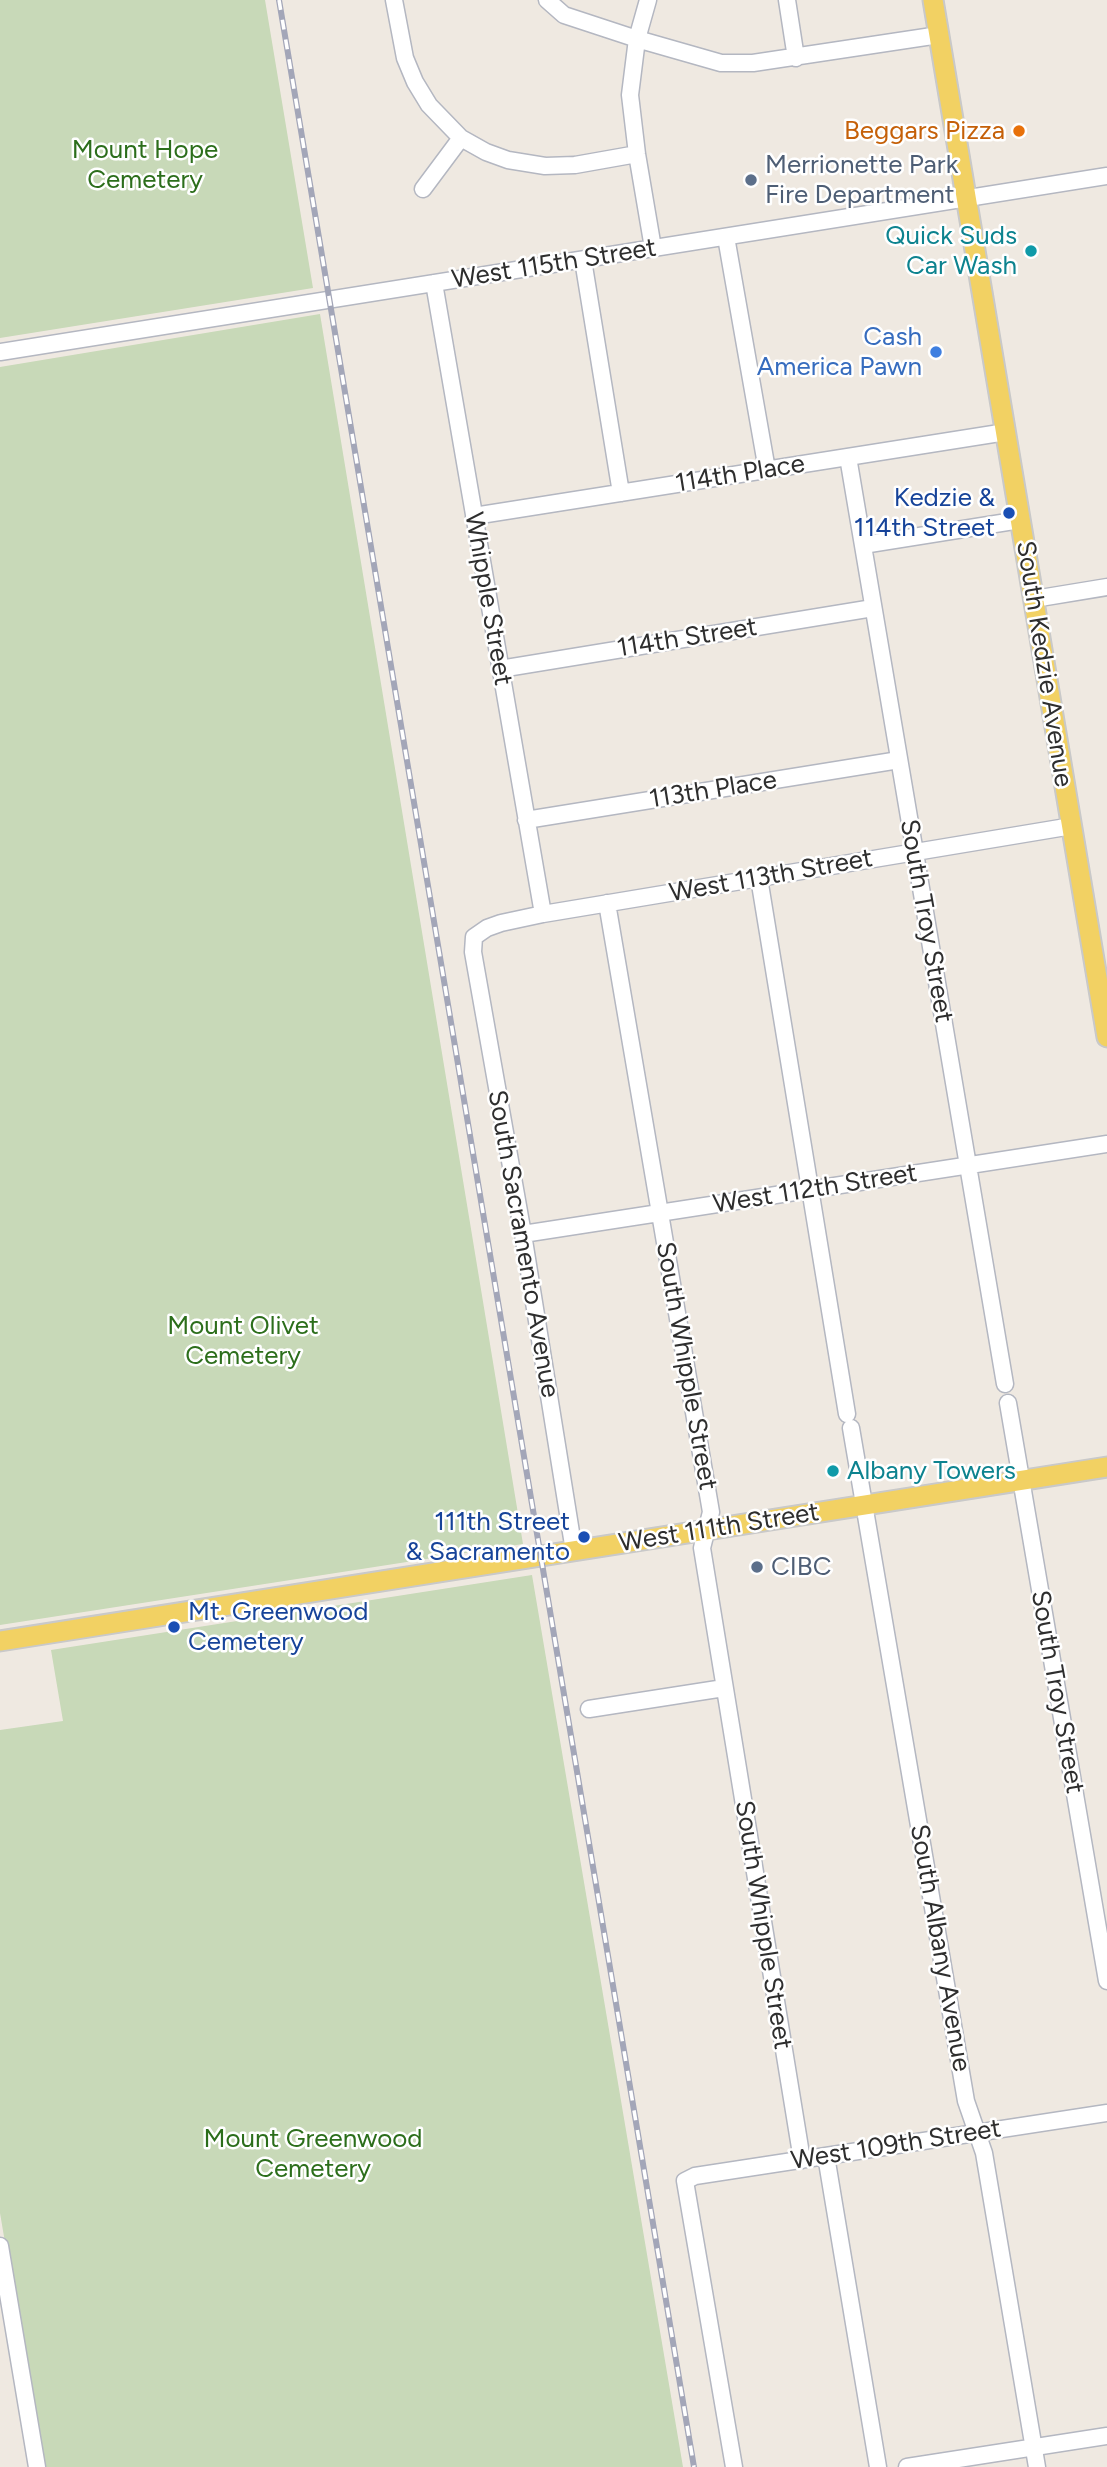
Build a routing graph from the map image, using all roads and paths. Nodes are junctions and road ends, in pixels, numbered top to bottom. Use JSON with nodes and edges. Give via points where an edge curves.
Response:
{"nodes":[{"id":1,"x":394,"y":0,"type":"edge"},
{"id":2,"x":547,"y":0,"type":"edge"},
{"id":3,"x":648,"y":0,"type":"edge"},
{"id":4,"x":787,"y":0,"type":"edge"},
{"id":5,"x":933,"y":0,"type":"edge"},
{"id":6,"x":939,"y":35,"type":"junction"},
{"id":7,"x":637,"y":39,"type":"junction"},
{"id":8,"x":796,"y":58,"type":"junction"},
{"id":9,"x":461,"y":138,"type":"junction"},
{"id":10,"x":637,"y":154,"type":"junction"},
{"id":11,"x":1107,"y":176,"type":"edge"},
{"id":12,"x":424,"y":190,"type":"dead end"},
{"id":13,"x":967,"y":198,"type":"junction"},
{"id":14,"x":726,"y":237,"type":"junction"},
{"id":15,"x":653,"y":248,"type":"junction"},
{"id":16,"x":583,"y":260,"type":"junction"},
{"id":17,"x":433,"y":283,"type":"junction"},
{"id":18,"x":0,"y":352,"type":"edge"},
{"id":19,"x":1006,"y":432,"type":"junction"},
{"id":20,"x":848,"y":457,"type":"junction"},
{"id":21,"x":766,"y":470,"type":"junction"},
{"id":22,"x":621,"y":493,"type":"junction"},
{"id":23,"x":474,"y":516,"type":"junction"},
{"id":24,"x":1020,"y":520,"type":"junction"},
{"id":25,"x":863,"y":545,"type":"junction"},
{"id":26,"x":1107,"y":587,"type":"edge"},
{"id":27,"x":1034,"y":599,"type":"junction"},
{"id":28,"x":873,"y":608,"type":"junction"},
{"id":29,"x":500,"y":669,"type":"junction"},
{"id":30,"x":899,"y":760,"type":"junction"},
{"id":31,"x":526,"y":820,"type":"junction"},
{"id":32,"x":1072,"y":826,"type":"junction"},
{"id":33,"x":915,"y":852,"type":"junction"},
{"id":34,"x":759,"y":878,"type":"junction"},
{"id":35,"x":607,"y":904,"type":"junction"},
{"id":36,"x":543,"y":914,"type":"junction"},
{"id":37,"x":474,"y":937,"type":"joint"},
{"id":38,"x":1102,"y":979,"type":"edge"},
{"id":39,"x":1107,"y":1037,"type":"edge"},
{"id":40,"x":1107,"y":1144,"type":"edge"},
{"id":41,"x":968,"y":1166,"type":"junction"},
{"id":42,"x":811,"y":1190,"type":"junction"},
{"id":43,"x":660,"y":1213,"type":"junction"},
{"id":44,"x":523,"y":1234,"type":"junction"},
{"id":45,"x":1004,"y":1384,"type":"dead end"},
{"id":46,"x":1007,"y":1403,"type":"dead end"},
{"id":47,"x":1107,"y":1467,"type":"edge"},
{"id":48,"x":1021,"y":1481,"type":"junction"},
{"id":49,"x":863,"y":1505,"type":"junction"},
{"id":50,"x":707,"y":1529,"type":"junction"},
{"id":51,"x":574,"y":1551,"type":"junction"},
{"id":52,"x":0,"y":1641,"type":"edge"},
{"id":53,"x":723,"y":1688,"type":"junction"},
{"id":54,"x":589,"y":1709,"type":"dead end"},
{"id":55,"x":1107,"y":1981,"type":"edge"},
{"id":56,"x":1107,"y":2113,"type":"edge"},
{"id":57,"x":976,"y":2133,"type":"junction"},
{"id":58,"x":826,"y":2156,"type":"junction"},
{"id":59,"x":802,"y":2160,"type":"junction"},
{"id":60,"x":0,"y":2246,"type":"edge"},
{"id":61,"x":3,"y":2287,"type":"edge"},
{"id":62,"x":1107,"y":2436,"type":"edge"},
{"id":63,"x":1034,"y":2447,"type":"junction"},
{"id":64,"x":37,"y":2467,"type":"edge"},
{"id":65,"x":734,"y":2467,"type":"edge"},
{"id":66,"x":878,"y":2467,"type":"edge"},
{"id":67,"x":907,"y":2467,"type":"edge"},
{"id":68,"x":1037,"y":2467,"type":"edge"}],
"edges":[{"from":1,"to":9,"type":"street","via":[[405,58],[415,82],[429,105]]},
{"from":2,"to":7,"type":"street","via":[[564,15]]},
{"from":3,"to":7,"type":"street"},
{"from":4,"to":8,"type":"street"},
{"from":5,"to":6,"type":"main road","name":"South Kedzie Avenue"},
{"from":6,"to":8,"type":"street"},
{"from":6,"to":13,"type":"main road","name":"South Kedzie Avenue"},
{"from":7,"to":8,"type":"street","via":[[721,63]]},
{"from":7,"to":10,"type":"street","via":[[630,95]]},
{"from":9,"to":10,"type":"street","via":[[508,160],[545,166]]},
{"from":9,"to":12,"type":"street"},
{"from":10,"to":15,"type":"street"},
{"from":11,"to":13,"type":"street","name":"West 115th Street"},
{"from":13,"to":14,"type":"street","name":"West 115th Street"},
{"from":13,"to":19,"type":"main road","name":"South Kedzie Avenue"},
{"from":14,"to":15,"type":"street","name":"West 115th Street"},
{"from":14,"to":21,"type":"street"},
{"from":15,"to":16,"type":"street","name":"West 115th Street"},
{"from":16,"to":17,"type":"street","name":"West 115th Street"},
{"from":16,"to":22,"type":"street"},
{"from":17,"to":18,"type":"street","name":"West 115th Street"},
{"from":17,"to":23,"type":"street","name":"Whipple Street"},
{"from":19,"to":20,"type":"street","name":"114th Place"},
{"from":19,"to":24,"type":"main road","name":"South Kedzie Avenue"},
{"from":20,"to":21,"type":"street","name":"114th Place"},
{"from":20,"to":25,"type":"street","name":"South Troy Street"},
{"from":21,"to":22,"type":"street","name":"114th Place"},
{"from":22,"to":23,"type":"street","name":"114th Place"},
{"from":23,"to":29,"type":"street","name":"Whipple Street"},
{"from":24,"to":25,"type":"street"},
{"from":24,"to":27,"type":"main road","name":"South Kedzie Avenue"},
{"from":25,"to":28,"type":"street","name":"South Troy Street"},
{"from":26,"to":27,"type":"street"},
{"from":27,"to":32,"type":"main road","name":"South Kedzie Avenue"},
{"from":28,"to":29,"type":"street","name":"114th Street"},
{"from":28,"to":30,"type":"street","name":"South Troy Street"},
{"from":29,"to":31,"type":"street","name":"Whipple Street"},
{"from":30,"to":31,"type":"street","name":"113th Place"},
{"from":30,"to":33,"type":"street","name":"South Troy Street"},
{"from":31,"to":36,"type":"street","name":"Whipple Street"},
{"from":32,"to":33,"type":"street","name":"West 113th Street"},
{"from":32,"to":38,"type":"main road","name":"South Kedzie Avenue"},
{"from":33,"to":34,"type":"street","name":"West 113th Street"},
{"from":33,"to":41,"type":"street","name":"South Troy Street"},
{"from":34,"to":35,"type":"street","name":"West 113th Street"},
{"from":34,"to":42,"type":"street","name":"South Albany Avenue"},
{"from":35,"to":36,"type":"street","name":"West 113th Street"},
{"from":35,"to":43,"type":"street","name":"South Whipple Street"},
{"from":36,"to":37,"type":"street","name":"West 113th Street","via":[[501,923]]},
{"from":37,"to":44,"type":"street","name":"South Sacramento Avenue"},
{"from":38,"to":39,"type":"main road","name":"South Kedzie Avenue"},
{"from":40,"to":41,"type":"street","name":"West 112th Street"},
{"from":41,"to":42,"type":"street","name":"West 112th Street"},
{"from":41,"to":45,"type":"street","name":"South Troy Street"},
{"from":42,"to":43,"type":"street","name":"West 112th Street"},
{"from":42,"to":49,"type":"street","name":"South Albany Avenue"},
{"from":43,"to":44,"type":"street","name":"West 112th Street"},
{"from":43,"to":50,"type":"street","name":"South Whipple Street","via":[[711,1511]]},
{"from":44,"to":51,"type":"street","name":"South Sacramento Avenue"},
{"from":46,"to":48,"type":"street","name":"South Troy Street"},
{"from":47,"to":48,"type":"main road","name":"West 111th Street"},
{"from":48,"to":49,"type":"main road","name":"West 111th Street"},
{"from":48,"to":55,"type":"street","name":"South Troy Street"},
{"from":49,"to":50,"type":"main road","name":"West 111th Street"},
{"from":49,"to":57,"type":"street","name":"South Albany Avenue","via":[[966,2101]]},
{"from":50,"to":51,"type":"main road","name":"West 111th Street"},
{"from":50,"to":53,"type":"street","name":"South Whipple Street","via":[[702,1548]]},
{"from":51,"to":52,"type":"main road","name":"West 111th Street"},
{"from":53,"to":54,"type":"street"},
{"from":53,"to":59,"type":"street","name":"South Whipple Street"},
{"from":56,"to":57,"type":"street","name":"West 109th Street"},
{"from":57,"to":58,"type":"street","name":"West 109th Street"},
{"from":57,"to":63,"type":"street","name":"South Albany Avenue","via":[[984,2153]]},
{"from":58,"to":59,"type":"street","name":"West 109th Street"},
{"from":58,"to":66,"type":"street"},
{"from":59,"to":65,"type":"street","name":"West 109th Street","via":[[685,2181]]},
{"from":60,"to":61,"type":"street"},
{"from":61,"to":64,"type":"street"},
{"from":62,"to":63,"type":"street"},
{"from":63,"to":67,"type":"street"},
{"from":63,"to":68,"type":"street","name":"South Albany Avenue"}]}
